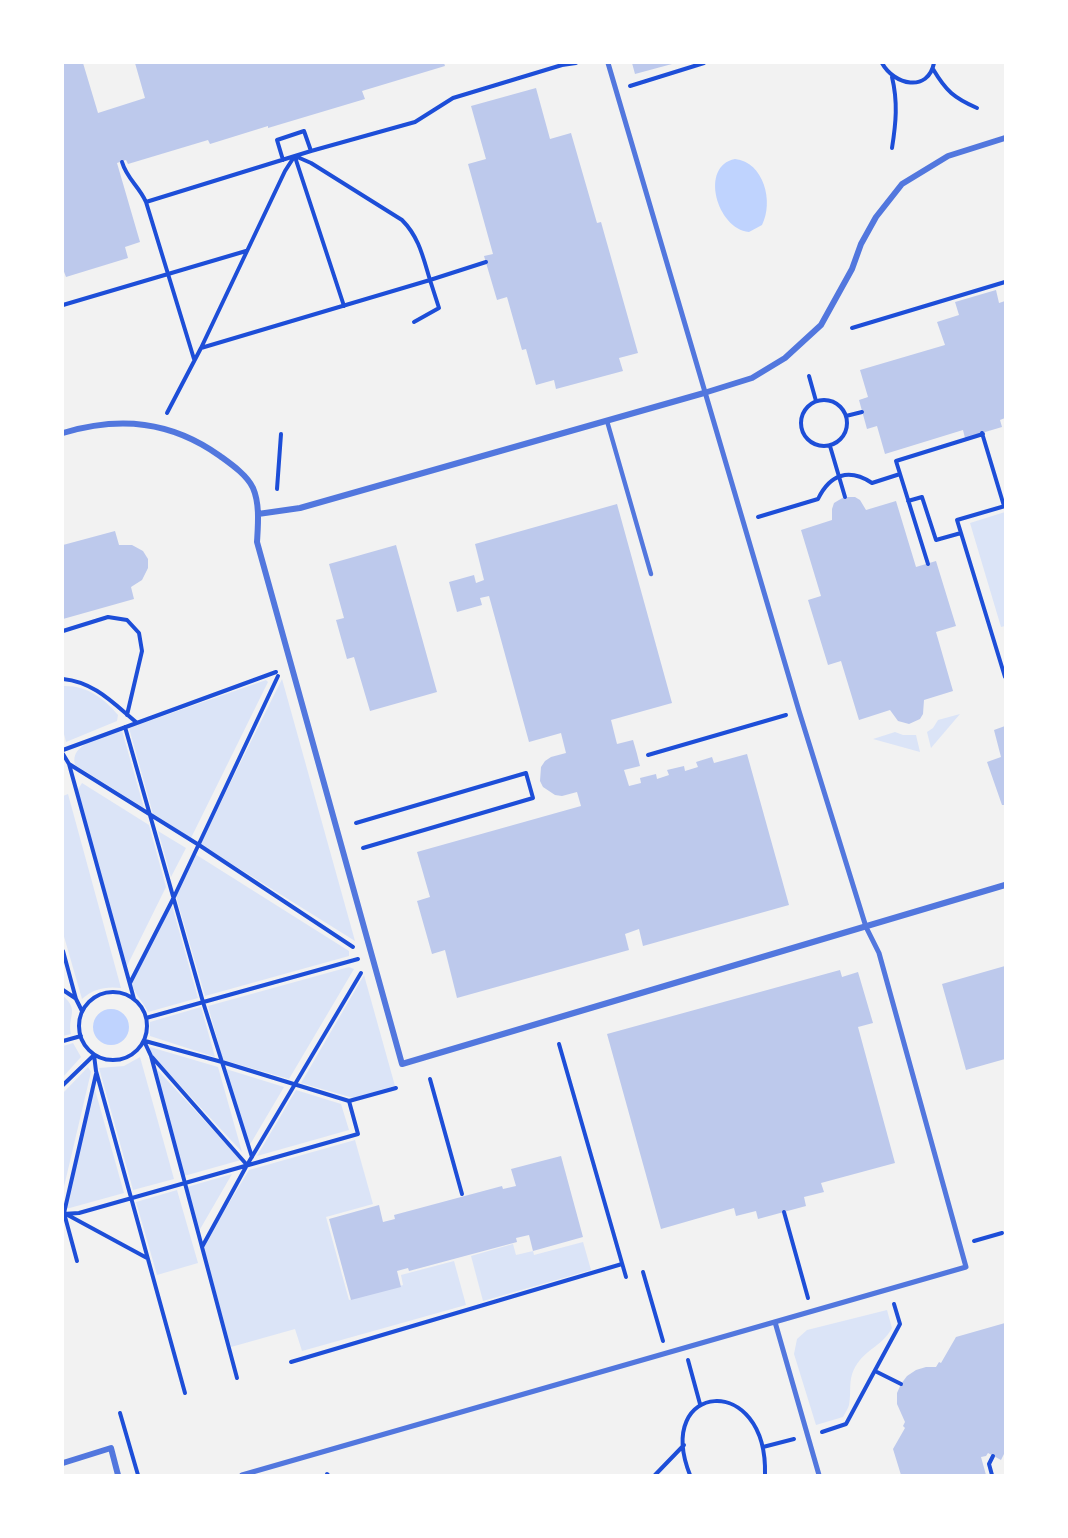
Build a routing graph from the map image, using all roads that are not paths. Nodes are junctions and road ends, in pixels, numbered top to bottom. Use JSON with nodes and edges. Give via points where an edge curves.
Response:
{"nodes":[{"id":1,"x":608,"y":63,"type":"edge"},
{"id":2,"x":1005,"y":138,"type":"edge"},
{"id":3,"x":704,"y":393,"type":"junction"},
{"id":4,"x":607,"y":421,"type":"junction"},
{"id":5,"x":63,"y":433,"type":"edge"},
{"id":6,"x":258,"y":514,"type":"junction"},
{"id":7,"x":651,"y":574,"type":"dead end"},
{"id":8,"x":1005,"y":885,"type":"edge"},
{"id":9,"x":866,"y":927,"type":"junction"},
{"id":10,"x":775,"y":1322,"type":"junction"},
{"id":11,"x":63,"y":1463,"type":"edge"},
{"id":12,"x":118,"y":1475,"type":"edge"},
{"id":13,"x":242,"y":1475,"type":"edge"},
{"id":14,"x":819,"y":1475,"type":"edge"}],
"edges":[{"from":1,"to":3,"type":"street"},
{"from":2,"to":3,"type":"street","via":[[948,156],[902,184],[876,217],[821,325],[785,358],[752,378]]},
{"from":3,"to":4,"type":"street"},
{"from":3,"to":9,"type":"street"},
{"from":4,"to":6,"type":"street","via":[[300,508]]},
{"from":4,"to":7,"type":"lane"},
{"from":5,"to":6,"type":"street","via":[[107,423],[130,423],[182,434],[234,465],[252,487]]},
{"from":6,"to":9,"type":"street","via":[[257,542],[402,1064]]},
{"from":8,"to":9,"type":"street"},
{"from":9,"to":10,"type":"street","via":[[879,953],[966,1267]]},
{"from":10,"to":13,"type":"street"},
{"from":10,"to":14,"type":"street"},
{"from":11,"to":12,"type":"street","via":[[111,1448]]}]}
